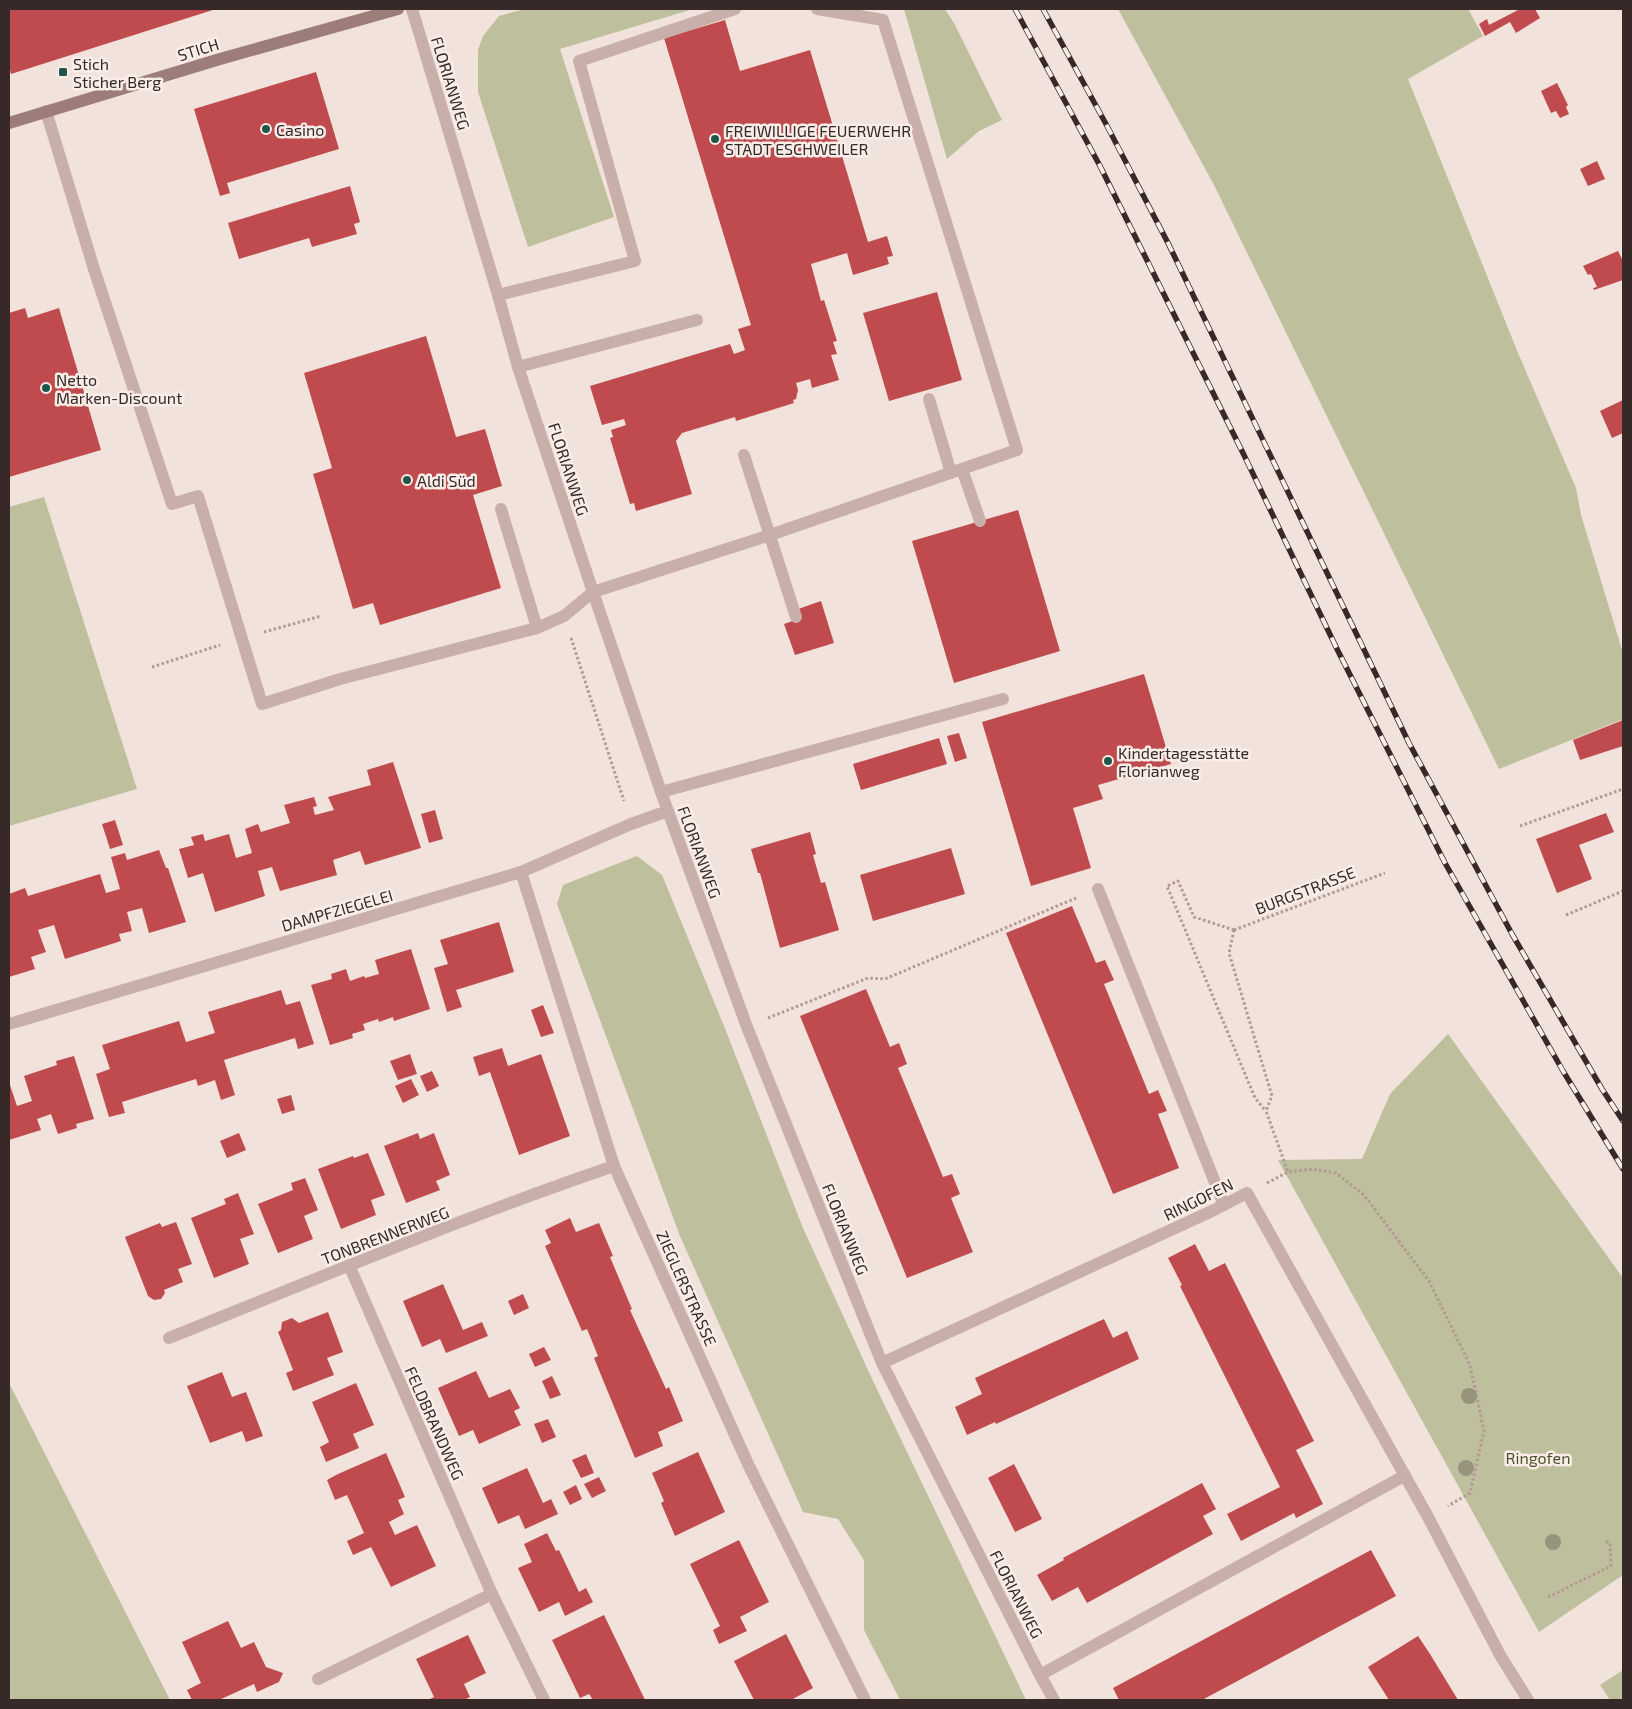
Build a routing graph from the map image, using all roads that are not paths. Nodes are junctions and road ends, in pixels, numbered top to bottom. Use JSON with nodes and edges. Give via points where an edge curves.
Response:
{"nodes":[{"id":1,"x":398,"y":9,"type":"edge"},
{"id":2,"x":412,"y":9,"type":"edge"},
{"id":3,"x":735,"y":9,"type":"edge"},
{"id":4,"x":817,"y":9,"type":"edge"},
{"id":5,"x":46,"y":111,"type":"junction"},
{"id":6,"x":9,"y":124,"type":"edge"},
{"id":7,"x":498,"y":295,"type":"junction"},
{"id":8,"x":697,"y":320,"type":"dead end"},
{"id":9,"x":518,"y":367,"type":"junction"},
{"id":10,"x":929,"y":399,"type":"dead end"},
{"id":11,"x":744,"y":455,"type":"dead end"},
{"id":12,"x":956,"y":471,"type":"junction"},
{"id":13,"x":501,"y":509,"type":"dead end"},
{"id":14,"x":980,"y":521,"type":"dead end"},
{"id":15,"x":770,"y":535,"type":"junction"},
{"id":16,"x":592,"y":592,"type":"junction"},
{"id":17,"x":796,"y":618,"type":"dead end"},
{"id":18,"x":537,"y":628,"type":"junction"},
{"id":19,"x":1003,"y":699,"type":"dead end"},
{"id":20,"x":662,"y":792,"type":"junction"},
{"id":21,"x":668,"y":811,"type":"junction"},
{"id":22,"x":521,"y":872,"type":"junction"},
{"id":23,"x":1098,"y":889,"type":"road end"},
{"id":24,"x":9,"y":1024,"type":"edge"},
{"id":25,"x":614,"y":1166,"type":"junction"},
{"id":26,"x":1224,"y":1205,"type":"junction"},
{"id":27,"x":348,"y":1266,"type":"junction"},
{"id":28,"x":169,"y":1338,"type":"dead end"},
{"id":29,"x":882,"y":1363,"type":"junction"},
{"id":30,"x":1404,"y":1476,"type":"junction"},
{"id":31,"x":492,"y":1594,"type":"junction"},
{"id":32,"x":1040,"y":1675,"type":"junction"},
{"id":33,"x":318,"y":1679,"type":"dead end"},
{"id":34,"x":544,"y":1700,"type":"edge"},
{"id":35,"x":865,"y":1700,"type":"edge"},
{"id":36,"x":1054,"y":1700,"type":"edge"},
{"id":37,"x":1528,"y":1700,"type":"edge"}],
"edges":[{"from":1,"to":5,"type":"main road","name":"STICH"},
{"from":2,"to":7,"type":"street","name":"FLORIANWEG"},
{"from":3,"to":7,"type":"street","via":[[579,61],[635,260]]},
{"from":4,"to":12,"type":"street","via":[[883,20],[1017,450]]},
{"from":5,"to":6,"type":"main road","name":"STICH"},
{"from":5,"to":18,"type":"street","via":[[94,269],[172,504],[198,496],[262,704],[340,679]]},
{"from":7,"to":9,"type":"street","name":"FLORIANWEG"},
{"from":8,"to":9,"type":"street"},
{"from":9,"to":16,"type":"street","name":"FLORIANWEG"},
{"from":10,"to":12,"type":"street"},
{"from":11,"to":15,"type":"street"},
{"from":12,"to":14,"type":"street"},
{"from":12,"to":15,"type":"street"},
{"from":13,"to":18,"type":"street"},
{"from":15,"to":16,"type":"street"},
{"from":15,"to":17,"type":"street"},
{"from":16,"to":18,"type":"street","via":[[564,616]]},
{"from":16,"to":20,"type":"street","name":"FLORIANWEG"},
{"from":19,"to":20,"type":"street"},
{"from":20,"to":21,"type":"street","name":"FLORIANWEG"},
{"from":21,"to":22,"type":"street","name":"DAMPFZIEGELEI"},
{"from":21,"to":29,"type":"street","name":"FLORIANWEG","via":[[747,1027]]},
{"from":22,"to":24,"type":"street","name":"DAMPFZIEGELEI"},
{"from":22,"to":25,"type":"street","name":"ZIEGLERSTRASSE"},
{"from":23,"to":26,"type":"street"},
{"from":25,"to":27,"type":"street","name":"TONBRENNERWEG"},
{"from":25,"to":35,"type":"street","name":"ZIEGLERSTRASSE","via":[[748,1464]]},
{"from":26,"to":29,"type":"street","name":"RINGOFEN"},
{"from":26,"to":30,"type":"street","name":"RINGOFEN","via":[[1247,1193]]},
{"from":27,"to":28,"type":"street","name":"TONBRENNERWEG"},
{"from":27,"to":31,"type":"street","name":"FELDBRANDWEG"},
{"from":29,"to":32,"type":"street","name":"FLORIANWEG"},
{"from":30,"to":32,"type":"street"},
{"from":30,"to":37,"type":"street","name":"RINGOFEN","via":[[1500,1655]]},
{"from":31,"to":33,"type":"street"},
{"from":31,"to":34,"type":"street","name":"FELDBRANDWEG"},
{"from":32,"to":36,"type":"street","name":"FLORIANWEG"}]}
